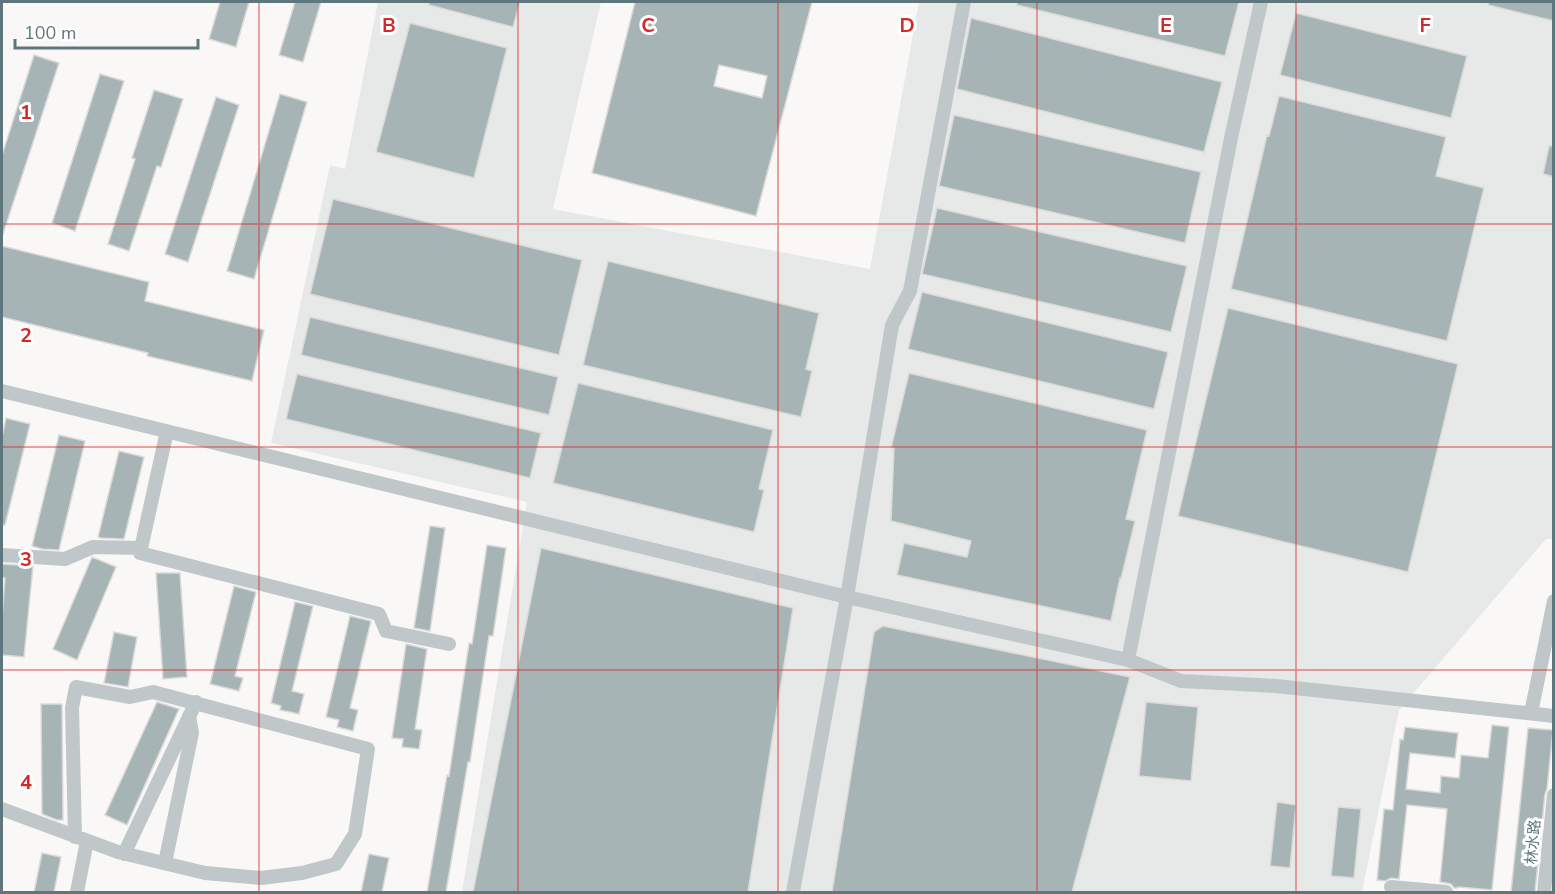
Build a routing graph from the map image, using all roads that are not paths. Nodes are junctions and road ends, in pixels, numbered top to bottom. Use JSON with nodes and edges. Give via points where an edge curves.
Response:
{"nodes":[{"id":1,"x":964,"y":2,"type":"edge"},
{"id":2,"x":1261,"y":2,"type":"edge"},
{"id":3,"x":2,"y":391,"type":"edge"},
{"id":4,"x":168,"y":431,"type":"junction"},
{"id":5,"x":141,"y":548,"type":"junction"},
{"id":6,"x":2,"y":555,"type":"edge"},
{"id":7,"x":847,"y":597,"type":"junction"},
{"id":8,"x":1554,"y":601,"type":"edge"},
{"id":9,"x":449,"y":644,"type":"dead end"},
{"id":10,"x":1128,"y":660,"type":"junction"},
{"id":11,"x":196,"y":702,"type":"junction"},
{"id":12,"x":1531,"y":713,"type":"junction"},
{"id":13,"x":189,"y":716,"type":"junction"},
{"id":14,"x":1554,"y":716,"type":"edge"},
{"id":15,"x":1554,"y":795,"type":"edge"},
{"id":16,"x":2,"y":809,"type":"edge"},
{"id":17,"x":81,"y":839,"type":"junction"},
{"id":18,"x":124,"y":854,"type":"junction"},
{"id":19,"x":165,"y":863,"type":"junction"},
{"id":20,"x":1391,"y":887,"type":"dead end"},
{"id":21,"x":77,"y":892,"type":"edge"},
{"id":22,"x":793,"y":892,"type":"edge"},
{"id":23,"x":1446,"y":892,"type":"edge"},
{"id":24,"x":1544,"y":892,"type":"edge"}],
"edges":[{"from":1,"to":7,"type":"street","via":[[910,291],[892,325]]},
{"from":2,"to":10,"type":"street","via":[[1229,145]]},
{"from":3,"to":4,"type":"street"},
{"from":4,"to":5,"type":"street"},
{"from":4,"to":7,"type":"street"},
{"from":5,"to":6,"type":"street","via":[[93,547],[65,559]]},
{"from":5,"to":9,"type":"street","via":[[140,553],[379,614],[386,631]]},
{"from":7,"to":10,"type":"street"},
{"from":7,"to":22,"type":"street"},
{"from":8,"to":12,"type":"street"},
{"from":10,"to":12,"type":"street","via":[[1181,681],[1276,686]]},
{"from":11,"to":13,"type":"street"},
{"from":11,"to":17,"type":"street","via":[[153,692],[130,697],[76,687],[72,708]]},
{"from":11,"to":19,"type":"street","via":[[368,749],[355,834],[336,864],[302,873],[261,878],[205,873]]},
{"from":12,"to":14,"type":"street"},
{"from":13,"to":18,"type":"street"},
{"from":13,"to":19,"type":"street","via":[[192,733]]},
{"from":15,"to":24,"type":"street","name":"林水路"},
{"from":16,"to":17,"type":"street"},
{"from":17,"to":18,"type":"street"},
{"from":17,"to":21,"type":"street"},
{"from":18,"to":19,"type":"street"},
{"from":20,"to":23,"type":"street"}]}
